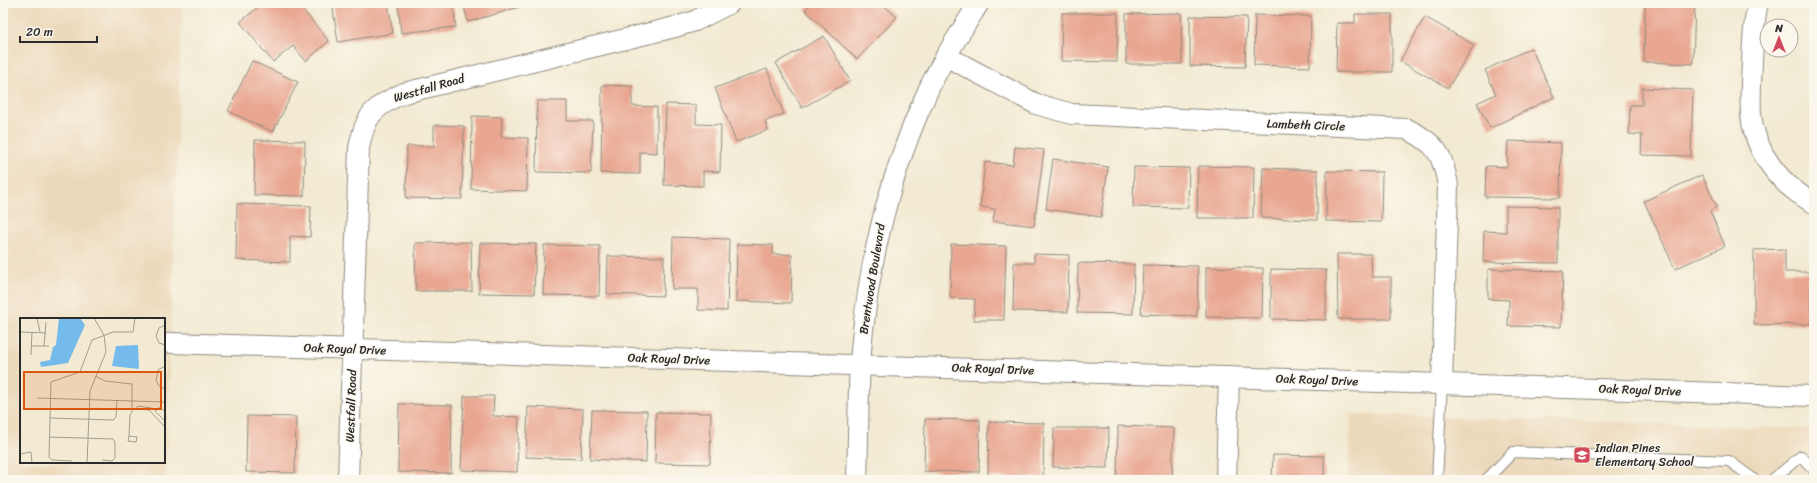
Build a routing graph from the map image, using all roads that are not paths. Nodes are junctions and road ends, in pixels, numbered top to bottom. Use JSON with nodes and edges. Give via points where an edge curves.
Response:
{"nodes":[{"id":1,"x":730,"y":3,"type":"edge"},
{"id":2,"x":979,"y":3,"type":"edge"},
{"id":3,"x":1758,"y":3,"type":"edge"},
{"id":4,"x":946,"y":56,"type":"junction"},
{"id":5,"x":1814,"y":203,"type":"edge"},
{"id":6,"x":171,"y":343,"type":"dead end"},
{"id":7,"x":353,"y":349,"type":"junction"},
{"id":8,"x":861,"y":365,"type":"junction"},
{"id":9,"x":1229,"y":377,"type":"junction"},
{"id":10,"x":1442,"y":384,"type":"junction"},
{"id":11,"x":1814,"y":396,"type":"edge"},
{"id":12,"x":1814,"y":470,"type":"edge"},
{"id":13,"x":348,"y":480,"type":"edge"},
{"id":14,"x":857,"y":480,"type":"edge"},
{"id":15,"x":1226,"y":480,"type":"edge"},
{"id":16,"x":1437,"y":480,"type":"edge"},
{"id":17,"x":1486,"y":480,"type":"edge"},
{"id":18,"x":1755,"y":480,"type":"edge"},
{"id":19,"x":1772,"y":480,"type":"edge"}],
"edges":[{"from":1,"to":7,"type":"street","name":"Westfall Road","via":[[695,21],[675,27],[404,92],[387,100],[372,112],[363,128],[359,148]]},
{"from":2,"to":4,"type":"street","name":"Brentwood Boulevard"},
{"from":3,"to":5,"type":"street","via":[[1754,21],[1750,97],[1756,136],[1774,171],[1803,198]]},
{"from":4,"to":8,"type":"street","name":"Brentwood Boulevard","via":[[926,94],[899,160],[885,206],[873,260]]},
{"from":4,"to":10,"type":"street","name":"Lambeth Circle","via":[[1036,104],[1072,114],[1407,129],[1424,137],[1437,150],[1445,167],[1448,186]]},
{"from":6,"to":7,"type":"street","name":"Oak Royal Drive"},
{"from":7,"to":8,"type":"street","name":"Oak Royal Drive"},
{"from":7,"to":13,"type":"street","name":"Westfall Road"},
{"from":8,"to":9,"type":"street","name":"Oak Royal Drive"},
{"from":8,"to":14,"type":"street","name":"Brentwood Boulevard"},
{"from":9,"to":10,"type":"street","name":"Oak Royal Drive"},
{"from":9,"to":15,"type":"street"},
{"from":10,"to":11,"type":"street","name":"Oak Royal Drive"},
{"from":10,"to":16,"type":"lane"},
{"from":12,"to":19,"type":"lane","via":[[1801,456]]},
{"from":17,"to":18,"type":"lane","via":[[1513,452],[1729,461]]}]}
